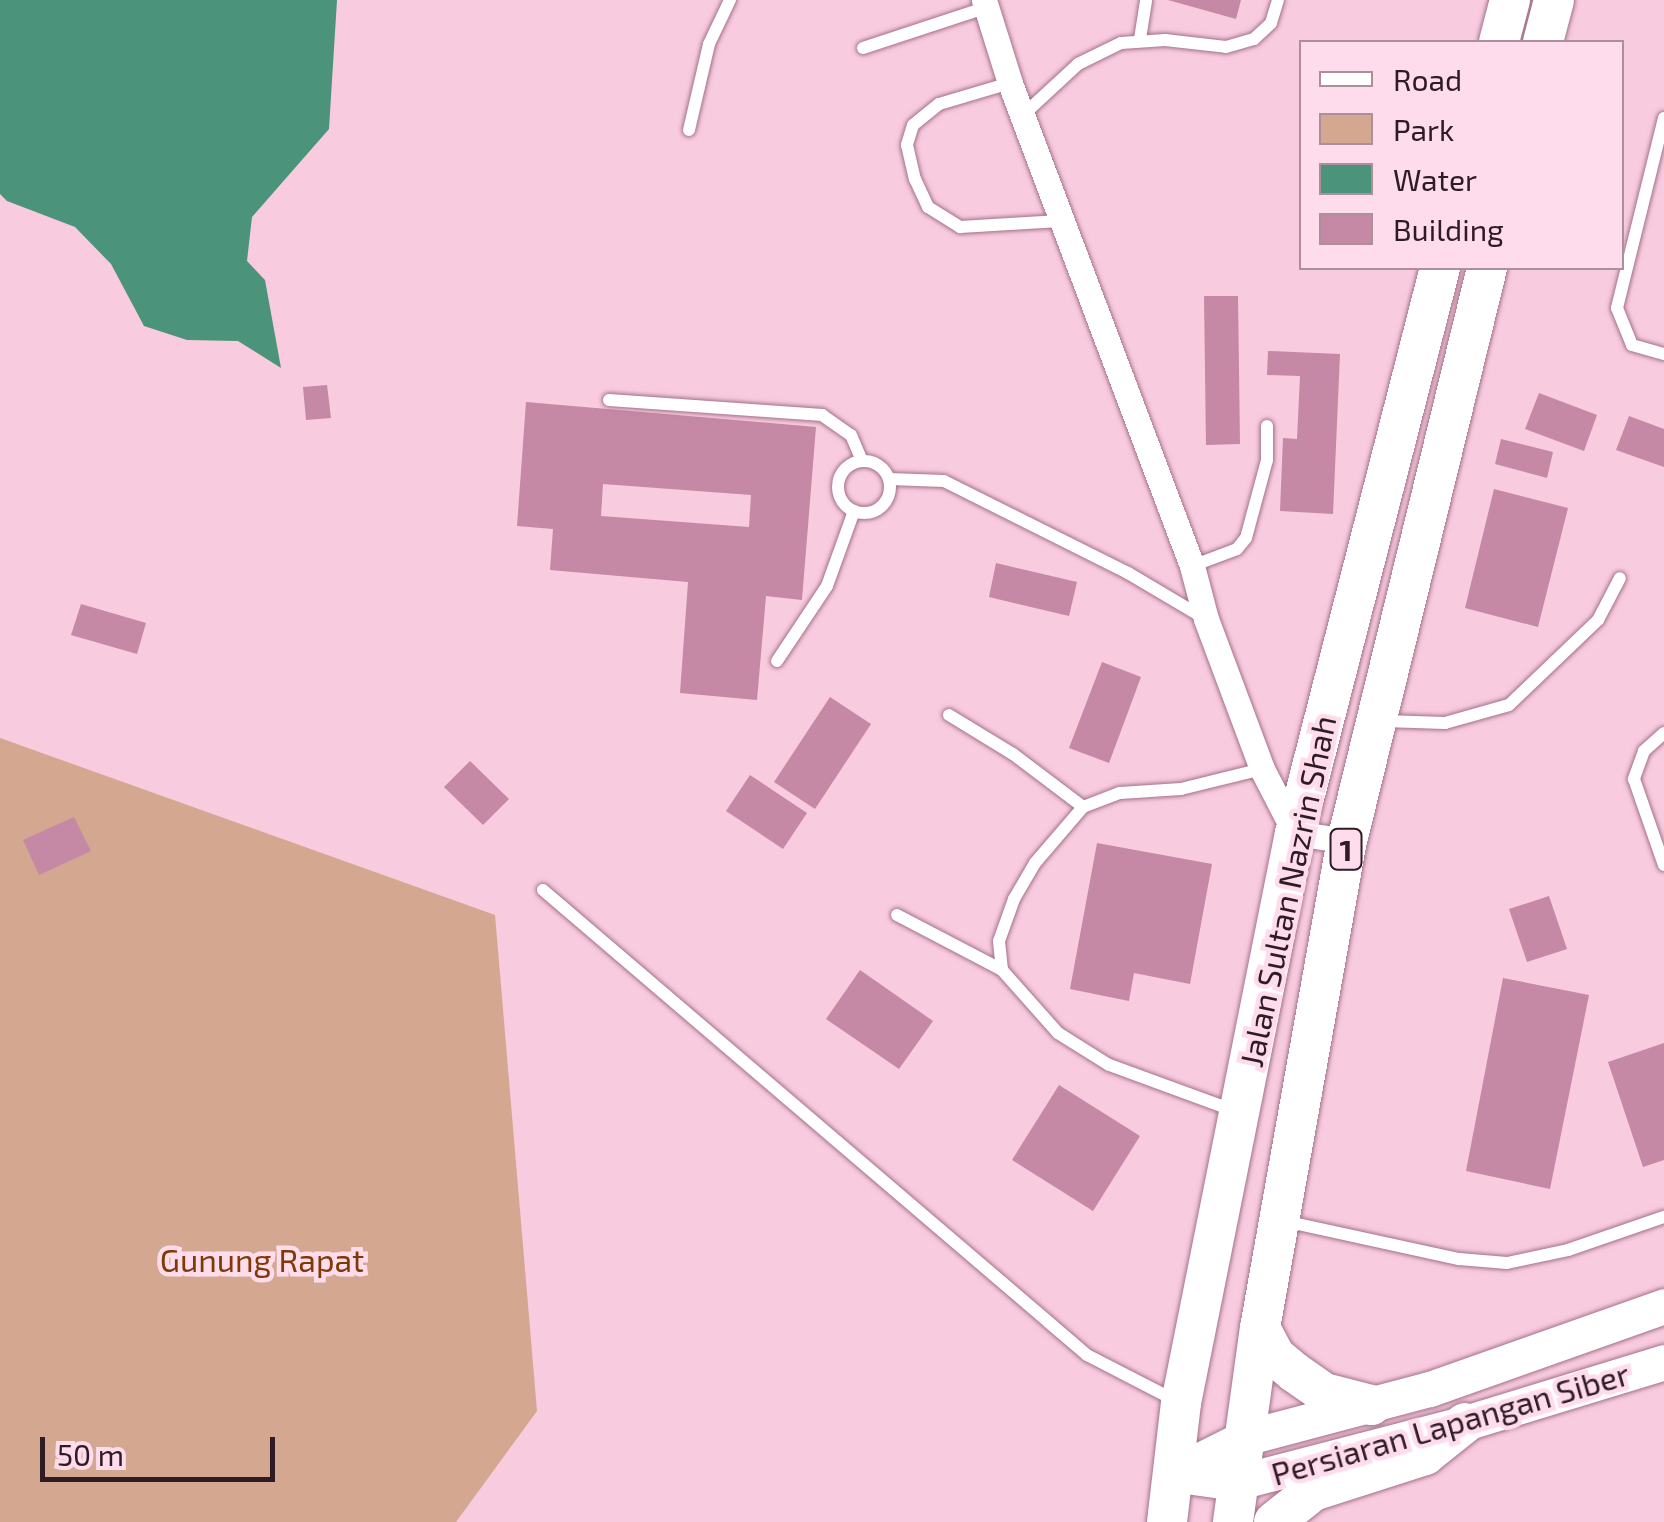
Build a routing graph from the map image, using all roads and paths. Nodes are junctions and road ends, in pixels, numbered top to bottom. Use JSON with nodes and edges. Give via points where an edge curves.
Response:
{"nodes":[{"id":1,"x":730,"y":0,"type":"edge"},
{"id":2,"x":1146,"y":0,"type":"edge"},
{"id":3,"x":1278,"y":0,"type":"edge"},
{"id":4,"x":1510,"y":0,"type":"edge"},
{"id":5,"x":1554,"y":0,"type":"edge"},
{"id":6,"x":984,"y":4,"type":"edge"},
{"id":7,"x":1140,"y":40,"type":"junction"},
{"id":8,"x":1500,"y":40,"type":"edge"},
{"id":9,"x":1544,"y":40,"type":"edge"},
{"id":10,"x":863,"y":48,"type":"dead end"},
{"id":11,"x":1010,"y":82,"type":"junction"},
{"id":12,"x":1023,"y":115,"type":"junction"},
{"id":13,"x":1664,"y":118,"type":"edge"},
{"id":14,"x":689,"y":130,"type":"dead end"},
{"id":15,"x":1060,"y":221,"type":"junction"},
{"id":16,"x":1439,"y":270,"type":"edge"},
{"id":17,"x":1487,"y":270,"type":"edge"},
{"id":18,"x":1664,"y":354,"type":"edge"},
{"id":19,"x":609,"y":400,"type":"dead end"},
{"id":20,"x":1267,"y":426,"type":"dead end"},
{"id":21,"x":862,"y":461,"type":"junction"},
{"id":22,"x":889,"y":480,"type":"junction"},
{"id":23,"x":854,"y":511,"type":"junction"},
{"id":24,"x":1192,"y":566,"type":"junction"},
{"id":25,"x":1620,"y":578,"type":"dead end"},
{"id":26,"x":1206,"y":619,"type":"junction"},
{"id":27,"x":777,"y":660,"type":"dead end"},
{"id":28,"x":949,"y":715,"type":"dead end"},
{"id":29,"x":1376,"y":721,"type":"junction"},
{"id":30,"x":1664,"y":733,"type":"edge"},
{"id":31,"x":1262,"y":769,"type":"junction"},
{"id":32,"x":1082,"y":807,"type":"junction"},
{"id":33,"x":1294,"y":833,"type":"junction"},
{"id":34,"x":1347,"y":841,"type":"junction"},
{"id":35,"x":1664,"y":866,"type":"edge"},
{"id":36,"x":543,"y":890,"type":"dead end"},
{"id":37,"x":897,"y":915,"type":"dead end"},
{"id":38,"x":1002,"y":970,"type":"junction"},
{"id":39,"x":1240,"y":1112,"type":"junction"},
{"id":40,"x":1664,"y":1217,"type":"edge"},
{"id":41,"x":1281,"y":1221,"type":"junction"},
{"id":42,"x":1664,"y":1306,"type":"edge"},
{"id":43,"x":1260,"y":1328,"type":"junction"},
{"id":44,"x":1664,"y":1362,"type":"edge"},
{"id":45,"x":1181,"y":1402,"type":"junction"},
{"id":46,"x":1371,"y":1405,"type":"junction"},
{"id":47,"x":1465,"y":1423,"type":"junction"},
{"id":48,"x":1244,"y":1438,"type":"junction"},
{"id":49,"x":1172,"y":1474,"type":"junction"},
{"id":50,"x":1234,"y":1503,"type":"edge"},
{"id":51,"x":1166,"y":1522,"type":"edge"},
{"id":52,"x":1274,"y":1522,"type":"edge"}],
"edges":[{"from":1,"to":14,"type":"lane","via":[[709,44]]},
{"from":2,"to":7,"type":"lane"},
{"from":3,"to":7,"type":"lane","via":[[1271,22],[1254,39],[1226,48]]},
{"from":4,"to":8,"type":"highway"},
{"from":5,"to":9,"type":"highway"},
{"from":6,"to":10,"type":"lane"},
{"from":6,"to":11,"type":"street"},
{"from":7,"to":12,"type":"lane","via":[[1078,64]]},
{"from":11,"to":12,"type":"street"},
{"from":11,"to":15,"type":"lane","via":[[940,104],[913,125],[907,145],[915,179],[928,207],[960,227]]},
{"from":12,"to":15,"type":"street"},
{"from":13,"to":18,"type":"lane","via":[[1617,308],[1632,346]]},
{"from":15,"to":24,"type":"street"},
{"from":16,"to":33,"type":"highway","name":"Jalan Sultan Nazrin Shah","number":"1"},
{"from":17,"to":29,"type":"highway","name":"Jalan Sultan Nazrin Shah","number":"1"},
{"from":19,"to":21,"type":"lane","via":[[822,415],[851,435]]},
{"from":20,"to":24,"type":"lane","via":[[1267,460],[1246,538],[1237,549]]},
{"from":21,"to":22,"type":"lane","via":[[883,469]]},
{"from":21,"to":23,"type":"lane","via":[[842,472],[838,483],[844,504]]},
{"from":22,"to":23,"type":"lane","via":[[885,502]]},
{"from":22,"to":26,"type":"lane","via":[[944,481]]},
{"from":23,"to":27,"type":"lane","via":[[826,586]]},
{"from":24,"to":26,"type":"street"},
{"from":25,"to":29,"type":"lane","via":[[1598,620],[1509,704],[1446,723]]},
{"from":26,"to":31,"type":"street"},
{"from":28,"to":32,"type":"lane"},
{"from":29,"to":34,"type":"highway","name":"Jalan Sultan Nazrin Shah","number":"1"},
{"from":30,"to":35,"type":"lane","via":[[1644,751],[1634,779]]},
{"from":31,"to":32,"type":"lane","via":[[1181,790],[1120,792]]},
{"from":31,"to":33,"type":"street"},
{"from":32,"to":38,"type":"lane","via":[[1014,899],[999,940]]},
{"from":33,"to":34,"type":"street"},
{"from":33,"to":39,"type":"highway","name":"Jalan Sultan Nazrin Shah","number":"1"},
{"from":34,"to":41,"type":"highway","name":"Jalan Sultan Nazrin Shah","number":"1"},
{"from":36,"to":45,"type":"lane","via":[[1088,1355]]},
{"from":37,"to":38,"type":"lane"},
{"from":38,"to":39,"type":"lane","via":[[1058,1033],[1110,1065]]},
{"from":39,"to":45,"type":"highway","name":"Jalan Sultan Nazrin Shah","number":"1"},
{"from":40,"to":41,"type":"lane","via":[[1506,1263],[1440,1256]]},
{"from":41,"to":43,"type":"highway","name":"Jalan Sultan Nazrin Shah","number":"1"},
{"from":42,"to":46,"type":"main road","name":"Persiaran Lapangan Siber"},
{"from":43,"to":46,"type":"highway","via":[[1276,1356],[1324,1393]]},
{"from":43,"to":48,"type":"highway","name":"Jalan Sultan Nazrin Shah","number":"1"},
{"from":44,"to":47,"type":"main road","name":"Persiaran Lapangan Siber"},
{"from":45,"to":49,"type":"highway","name":"Jalan Sultan Nazrin Shah","number":"1"},
{"from":46,"to":48,"type":"main road","name":"Persiaran Lapangan Siber"},
{"from":47,"to":50,"type":"main road","name":"Persiaran Lapangan Siber"},
{"from":47,"to":52,"type":"highway","via":[[1425,1455],[1313,1491]]},
{"from":48,"to":49,"type":"main road","name":"Persiaran Lapangan Siber"},
{"from":48,"to":50,"type":"highway","name":"Jalan Sultan Nazrin Shah","number":"1"},
{"from":49,"to":50,"type":"main road"},
{"from":49,"to":51,"type":"highway","name":"Jalan Sultan Nazrin Shah","number":"1"}]}
